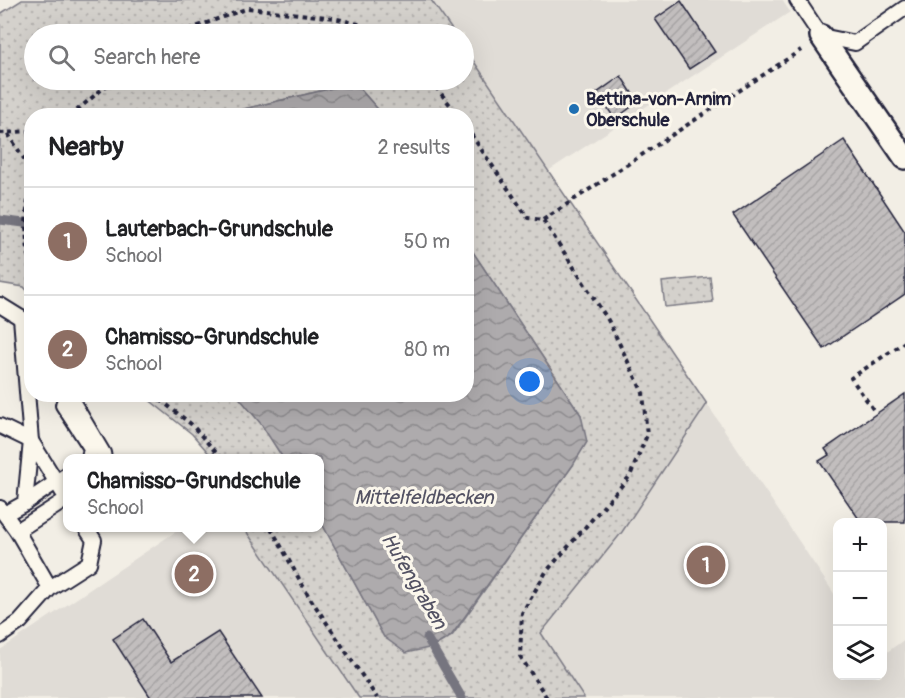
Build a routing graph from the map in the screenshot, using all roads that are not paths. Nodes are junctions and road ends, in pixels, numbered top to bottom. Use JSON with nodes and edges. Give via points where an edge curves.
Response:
{"nodes":[{"id":1,"x":797,"y":0,"type":"edge"},
{"id":2,"x":905,"y":8,"type":"edge"},
{"id":3,"x":821,"y":36,"type":"junction"},
{"id":4,"x":905,"y":158,"type":"edge"},
{"id":5,"x":0,"y":305,"type":"edge"},
{"id":6,"x":21,"y":318,"type":"junction"},
{"id":7,"x":24,"y":321,"type":"edge"},
{"id":8,"x":24,"y":355,"type":"edge"},
{"id":9,"x":28,"y":402,"type":"edge"},
{"id":10,"x":64,"y":402,"type":"edge"},
{"id":11,"x":72,"y":402,"type":"edge"},
{"id":12,"x":0,"y":426,"type":"edge"},
{"id":13,"x":31,"y":441,"type":"junction"},
{"id":14,"x":90,"y":454,"type":"edge"},
{"id":15,"x":103,"y":454,"type":"edge"},
{"id":16,"x":63,"y":478,"type":"edge"},
{"id":17,"x":56,"y":483,"type":"junction"},
{"id":18,"x":63,"y":492,"type":"edge"},
{"id":19,"x":63,"y":502,"type":"edge"},
{"id":20,"x":25,"y":503,"type":"junction"},
{"id":21,"x":2,"y":511,"type":"edge"},
{"id":22,"x":16,"y":531,"type":"junction"},
{"id":23,"x":89,"y":532,"type":"edge"},
{"id":24,"x":50,"y":588,"type":"junction"},
{"id":25,"x":0,"y":636,"type":"edge"}],
"edges":[{"from":1,"to":3,"type":"lane"},
{"from":2,"to":3,"type":"lane","via":[[855,43]]},
{"from":3,"to":4,"type":"street"},
{"from":5,"to":6,"type":"lane"},
{"from":6,"to":7,"type":"lane"},
{"from":6,"to":8,"type":"lane"},
{"from":9,"to":13,"type":"lane"},
{"from":10,"to":14,"type":"lane","via":[[91,448]]},
{"from":11,"to":15,"type":"lane"},
{"from":12,"to":13,"type":"lane"},
{"from":13,"to":17,"type":"lane"},
{"from":13,"to":20,"type":"lane"},
{"from":16,"to":17,"type":"lane"},
{"from":17,"to":18,"type":"lane"},
{"from":17,"to":20,"type":"lane"},
{"from":19,"to":22,"type":"lane"},
{"from":20,"to":21,"type":"lane"},
{"from":21,"to":22,"type":"lane"},
{"from":22,"to":24,"type":"lane"},
{"from":23,"to":24,"type":"lane","via":[[94,540],[89,563]]},
{"from":24,"to":25,"type":"lane","via":[[20,622]]}]}
